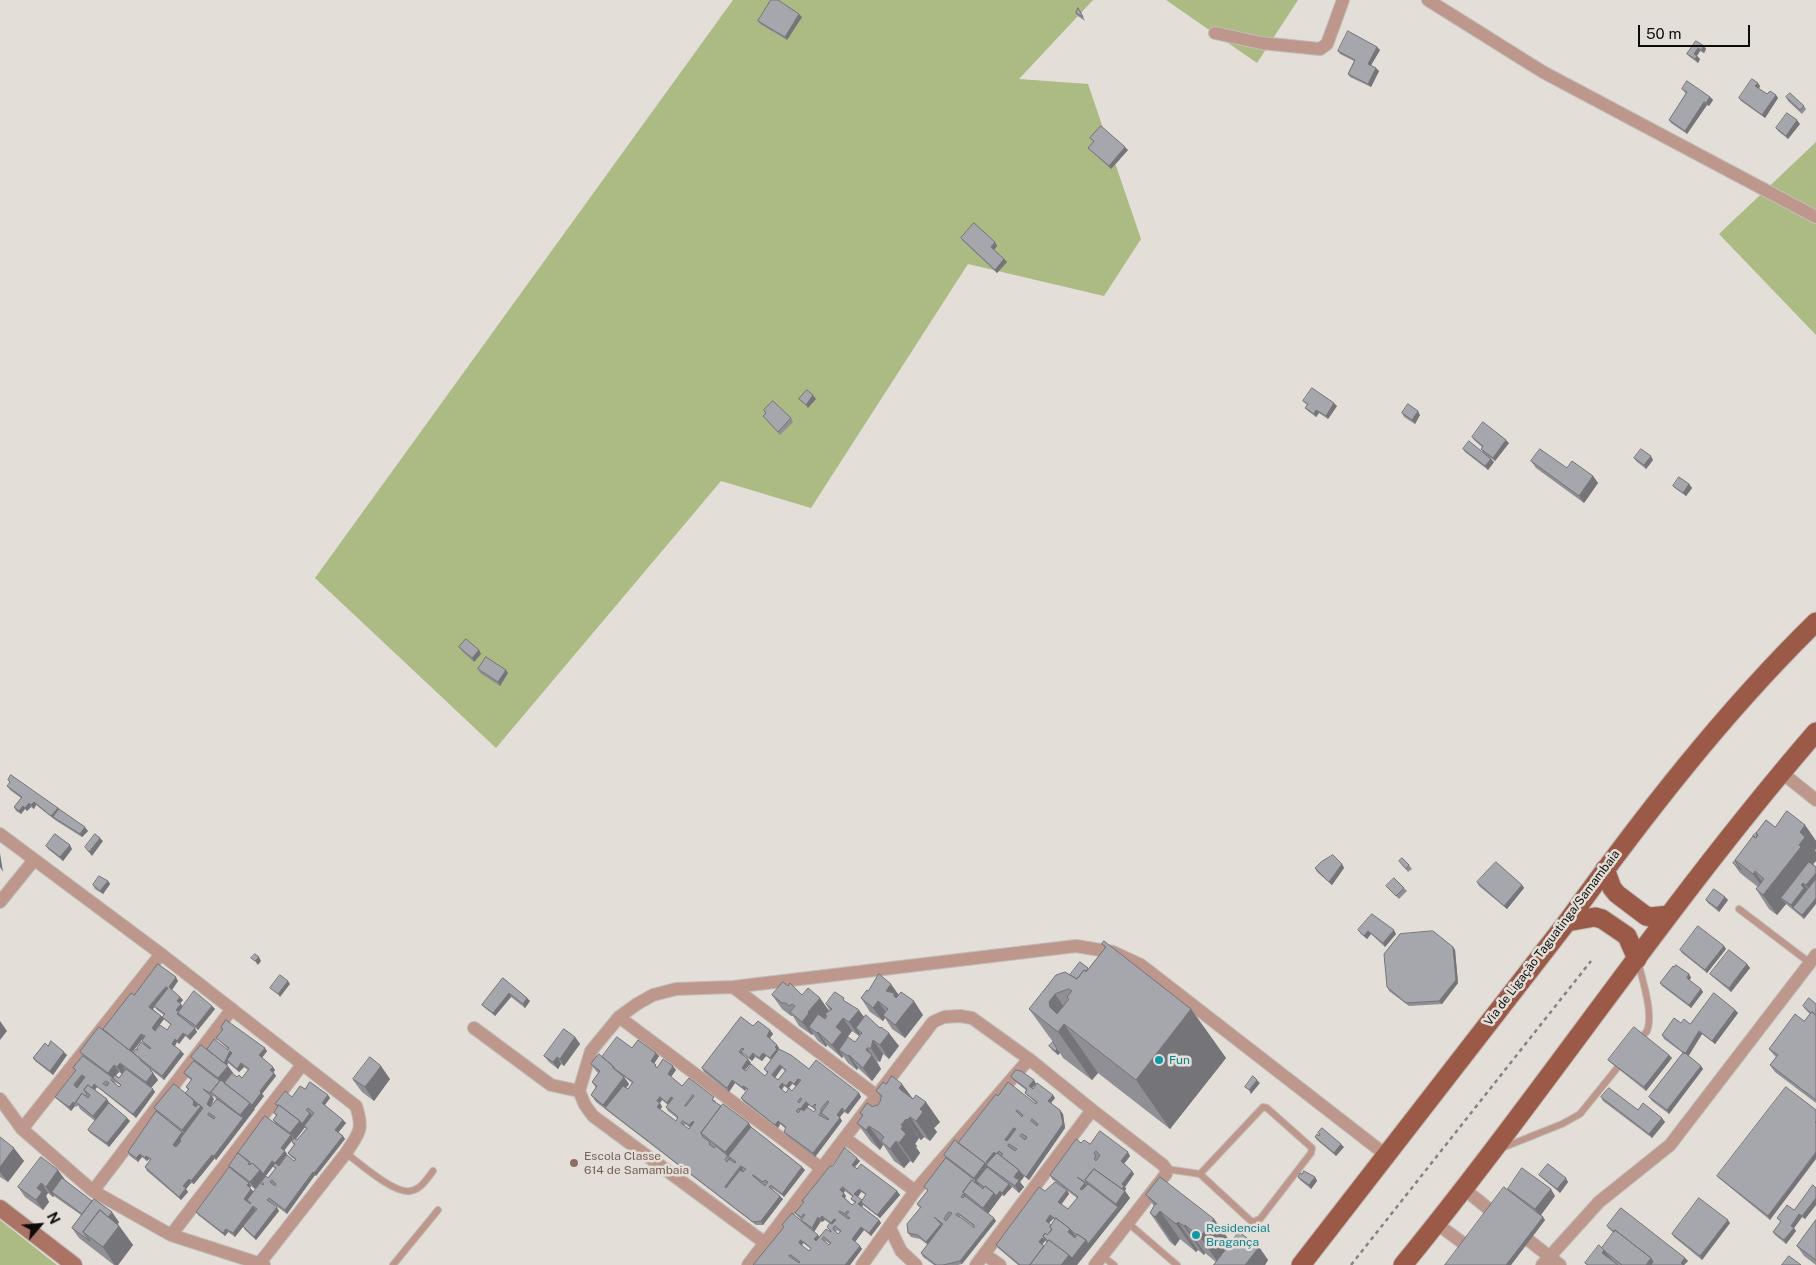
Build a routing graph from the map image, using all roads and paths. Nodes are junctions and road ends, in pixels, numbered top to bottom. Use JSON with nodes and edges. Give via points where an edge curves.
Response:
{"nodes":[{"id":1,"x":1343,"y":0,"type":"edge"},
{"id":2,"x":1428,"y":0,"type":"edge"},
{"id":3,"x":1215,"y":33,"type":"dead end"},
{"id":4,"x":1816,"y":217,"type":"edge"},
{"id":5,"x":1816,"y":622,"type":"edge"},
{"id":6,"x":1816,"y":732,"type":"edge"},
{"id":7,"x":1781,"y":772,"type":"junction"},
{"id":8,"x":1816,"y":800,"type":"edge"},
{"id":9,"x":0,"y":834,"type":"edge"},
{"id":10,"x":34,"y":860,"type":"junction"},
{"id":11,"x":1605,"y":869,"type":"junction"},
{"id":12,"x":0,"y":902,"type":"edge"},
{"id":13,"x":1739,"y":909,"type":"dead end"},
{"id":14,"x":1669,"y":915,"type":"junction"},
{"id":15,"x":1566,"y":922,"type":"junction"},
{"id":16,"x":161,"y":954,"type":"junction"},
{"id":17,"x":1637,"y":959,"type":"junction"},
{"id":18,"x":1813,"y":959,"type":"edge"},
{"id":19,"x":1591,"y":961,"type":"dead end"},
{"id":20,"x":733,"y":987,"type":"junction"},
{"id":21,"x":232,"y":1009,"type":"junction"},
{"id":22,"x":619,"y":1018,"type":"junction"},
{"id":23,"x":474,"y":1028,"type":"dead end"},
{"id":24,"x":1635,"y":1046,"type":"edge"},
{"id":25,"x":1629,"y":1053,"type":"edge"},
{"id":26,"x":1029,"y":1059,"type":"junction"},
{"id":27,"x":302,"y":1065,"type":"junction"},
{"id":28,"x":579,"y":1091,"type":"junction"},
{"id":29,"x":878,"y":1096,"type":"junction"},
{"id":30,"x":0,"y":1099,"type":"edge"},
{"id":31,"x":1092,"y":1110,"type":"junction"},
{"id":32,"x":22,"y":1129,"type":"junction"},
{"id":33,"x":845,"y":1138,"type":"junction"},
{"id":34,"x":1492,"y":1152,"type":"junction"},
{"id":35,"x":346,"y":1153,"type":"junction"},
{"id":36,"x":1386,"y":1155,"type":"junction"},
{"id":37,"x":821,"y":1168,"type":"junction"},
{"id":38,"x":1166,"y":1169,"type":"junction"},
{"id":39,"x":433,"y":1171,"type":"dead end"},
{"id":40,"x":1200,"y":1174,"type":"junction"},
{"id":41,"x":1463,"y":1188,"type":"junction"},
{"id":42,"x":915,"y":1190,"type":"junction"},
{"id":43,"x":93,"y":1192,"type":"junction"},
{"id":44,"x":0,"y":1208,"type":"edge"},
{"id":45,"x":438,"y":1210,"type":"dead end"},
{"id":46,"x":1128,"y":1223,"type":"junction"},
{"id":47,"x":1437,"y":1224,"type":"junction"},
{"id":48,"x":890,"y":1228,"type":"junction"},
{"id":49,"x":171,"y":1235,"type":"junction"},
{"id":50,"x":765,"y":1244,"type":"junction"},
{"id":51,"x":984,"y":1254,"type":"junction"},
{"id":52,"x":1098,"y":1260,"type":"edge"},
{"id":53,"x":1546,"y":1260,"type":"edge"},
{"id":54,"x":262,"y":1264,"type":"edge"},
{"id":55,"x":74,"y":1265,"type":"edge"},
{"id":56,"x":393,"y":1265,"type":"edge"},
{"id":57,"x":748,"y":1265,"type":"edge"},
{"id":58,"x":862,"y":1265,"type":"edge"},
{"id":59,"x":916,"y":1265,"type":"edge"},
{"id":60,"x":976,"y":1265,"type":"edge"},
{"id":61,"x":1000,"y":1265,"type":"edge"},
{"id":62,"x":1114,"y":1265,"type":"edge"},
{"id":63,"x":1177,"y":1265,"type":"edge"},
{"id":64,"x":1301,"y":1265,"type":"edge"},
{"id":65,"x":1351,"y":1265,"type":"edge"},
{"id":66,"x":1403,"y":1265,"type":"edge"},
{"id":67,"x":1493,"y":1265,"type":"edge"},
{"id":68,"x":1560,"y":1265,"type":"edge"}],
"edges":[{"from":1,"to":3,"type":"street","via":[[1327,44],[1320,49],[1262,43]]},
{"from":2,"to":4,"type":"street","via":[[1543,72]]},
{"from":5,"to":11,"type":"main road","name":"Via de Ligação Taguatinga/Samambaia","via":[[1701,746]]},
{"from":6,"to":7,"type":"main road"},
{"from":7,"to":8,"type":"street"},
{"from":7,"to":14,"type":"main road"},
{"from":9,"to":10,"type":"street"},
{"from":10,"to":12,"type":"street"},
{"from":10,"to":16,"type":"street"},
{"from":11,"to":14,"type":"main road","via":[[1612,888],[1622,899],[1646,916]]},
{"from":11,"to":15,"type":"main road","name":"Via de Ligação Taguatinga/Samambaia"},
{"from":13,"to":18,"type":"lane"},
{"from":14,"to":17,"type":"main road"},
{"from":15,"to":17,"type":"main road","via":[[1595,917],[1602,919],[1627,936]]},
{"from":15,"to":36,"type":"main road","name":"Via de Ligação Taguatinga/Samambaia"},
{"from":16,"to":21,"type":"street"},
{"from":16,"to":32,"type":"street"},
{"from":17,"to":24,"type":"lane","via":[[1648,1018],[1647,1031]]},
{"from":17,"to":34,"type":"main road"},
{"from":18,"to":53,"type":"street","via":[[1670,1145],[1599,1202]]},
{"from":19,"to":65,"type":"path"},
{"from":20,"to":22,"type":"street","via":[[676,989],[653,995]]},
{"from":20,"to":29,"type":"street"},
{"from":20,"to":36,"type":"street","via":[[1076,946],[1113,952],[1141,964]]},
{"from":21,"to":27,"type":"street"},
{"from":21,"to":43,"type":"street"},
{"from":22,"to":28,"type":"street","via":[[591,1051]]},
{"from":22,"to":37,"type":"street"},
{"from":23,"to":28,"type":"street","via":[[544,1081]]},
{"from":25,"to":34,"type":"lane","via":[[1580,1114]]},
{"from":26,"to":29,"type":"street","via":[[972,1018],[944,1017],[934,1022]]},
{"from":26,"to":31,"type":"street"},
{"from":26,"to":42,"type":"street"},
{"from":27,"to":35,"type":"street","via":[[356,1106],[361,1121],[358,1135]]},
{"from":27,"to":49,"type":"street"},
{"from":28,"to":50,"type":"street","via":[[593,1116]]},
{"from":29,"to":33,"type":"street"},
{"from":30,"to":32,"type":"street"},
{"from":31,"to":38,"type":"street"},
{"from":31,"to":51,"type":"street"},
{"from":32,"to":43,"type":"street"},
{"from":33,"to":37,"type":"street"},
{"from":33,"to":42,"type":"street"},
{"from":34,"to":41,"type":"main road"},
{"from":35,"to":39,"type":"lane","via":[[395,1189],[409,1192],[420,1187]]},
{"from":35,"to":54,"type":"street"},
{"from":36,"to":64,"type":"main road","name":"Via de Ligação Taguatinga/Samambaia"},
{"from":37,"to":50,"type":"street"},
{"from":38,"to":40,"type":"lane"},
{"from":38,"to":46,"type":"street","via":[[1166,1174]]},
{"from":40,"to":40,"type":"lane","via":[[1262,1107],[1312,1148],[1312,1153],[1252,1222]]},
{"from":41,"to":47,"type":"main road"},
{"from":41,"to":53,"type":"street"},
{"from":42,"to":48,"type":"street"},
{"from":43,"to":49,"type":"street"},
{"from":44,"to":55,"type":"main road"},
{"from":45,"to":56,"type":"lane"},
{"from":46,"to":52,"type":"street"},
{"from":46,"to":63,"type":"lane"},
{"from":47,"to":66,"type":"main road"},
{"from":47,"to":67,"type":"street"},
{"from":48,"to":58,"type":"street"},
{"from":48,"to":59,"type":"street","via":[[901,1251]]},
{"from":49,"to":54,"type":"street"},
{"from":50,"to":57,"type":"street"},
{"from":51,"to":60,"type":"street"},
{"from":51,"to":61,"type":"street"},
{"from":52,"to":62,"type":"lane"},
{"from":53,"to":68,"type":"street"}]}
